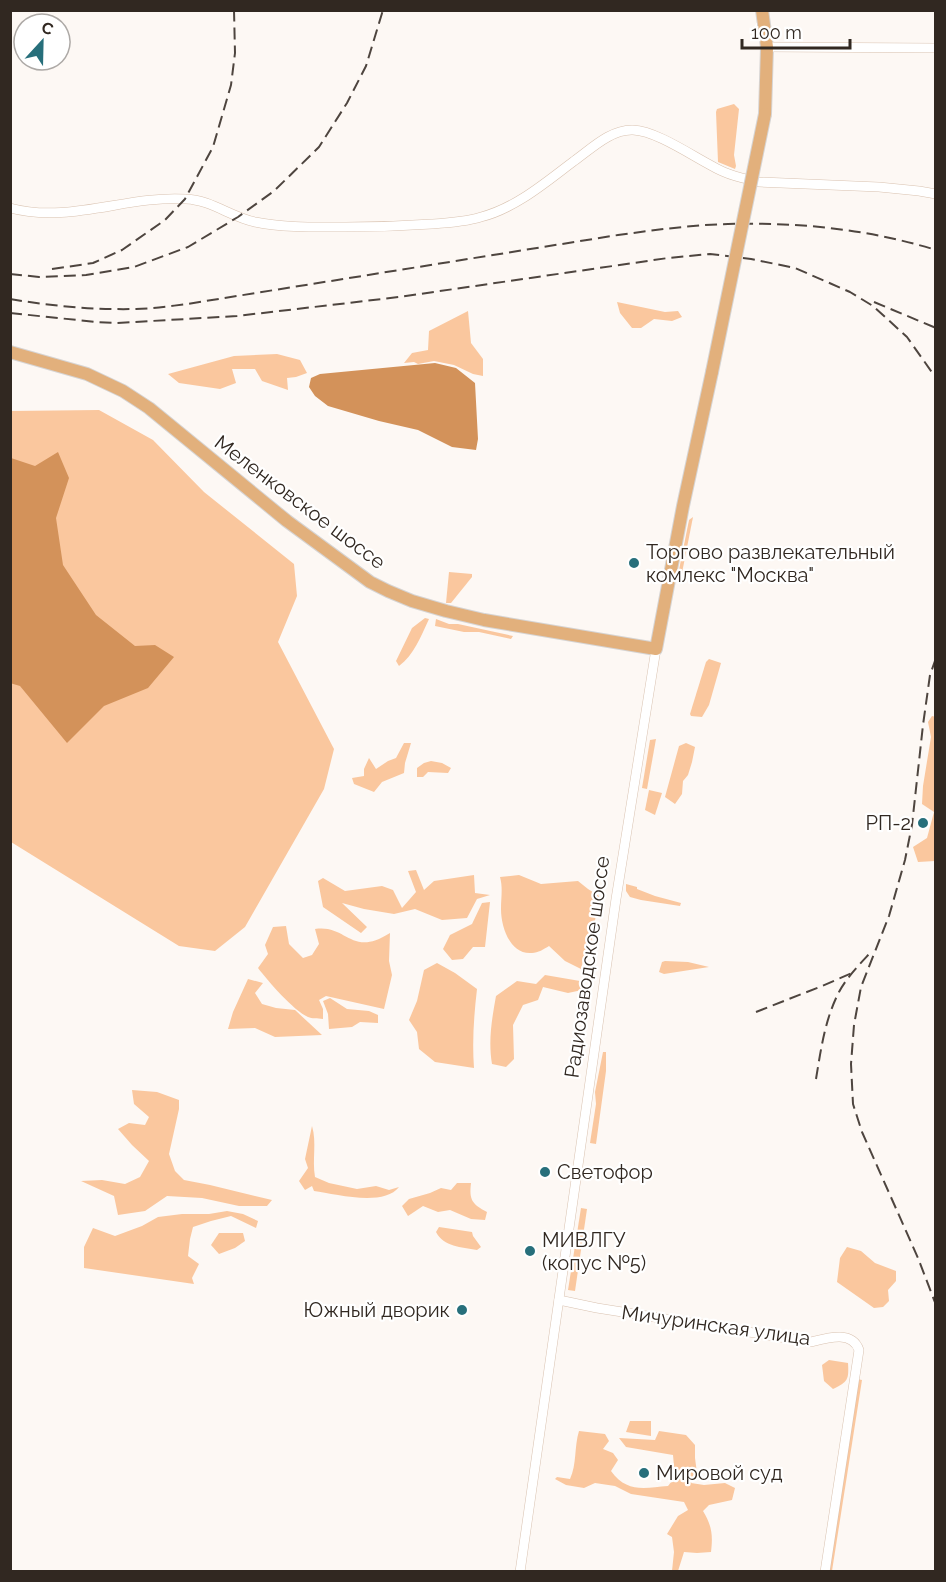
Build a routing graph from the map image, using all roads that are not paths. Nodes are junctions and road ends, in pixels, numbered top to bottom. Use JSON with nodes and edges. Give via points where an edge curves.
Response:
{"nodes":[{"id":1,"x":762,"y":10,"type":"edge"},
{"id":2,"x":767,"y":46,"type":"junction"},
{"id":3,"x":936,"y":48,"type":"edge"},
{"id":4,"x":936,"y":194,"type":"edge"},
{"id":5,"x":10,"y":208,"type":"edge"},
{"id":6,"x":10,"y":352,"type":"edge"},
{"id":7,"x":656,"y":649,"type":"junction"},
{"id":8,"x":559,"y":1300,"type":"junction"},
{"id":9,"x":520,"y":1572,"type":"edge"},
{"id":10,"x":825,"y":1572,"type":"edge"}],
"edges":[{"from":1,"to":2,"type":"main road","name":"Радиозаводское шоссе"},
{"from":2,"to":3,"type":"street"},
{"from":2,"to":7,"type":"main road","name":"Радиозаводское шоссе","bridge":true,"via":[[765,114]]},
{"from":4,"to":5,"type":"street","via":[[879,187],[759,182],[724,172],[634,130],[606,139],[504,208],[456,222],[396,226],[275,225],[185,199],[41,213]]},
{"from":6,"to":7,"type":"main road","name":"Меленковское шоссе","via":[[87,375],[123,391],[287,521],[388,591],[423,605],[484,620]]},
{"from":7,"to":8,"type":"street","name":"Радиозаводское шоссе"},
{"from":8,"to":9,"type":"street","name":"Радиозаводское шоссе"},
{"from":8,"to":10,"type":"street","name":"Мичуринская улица","via":[[812,1342],[836,1336],[857,1344]]}]}
